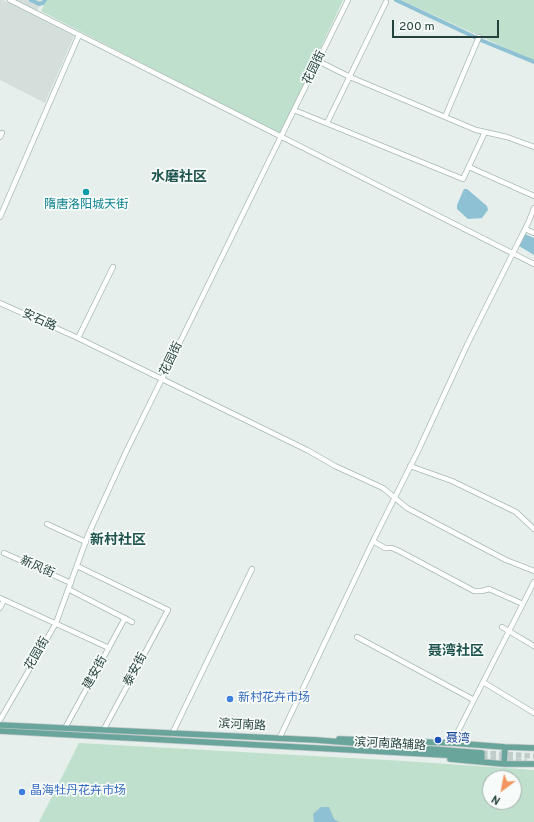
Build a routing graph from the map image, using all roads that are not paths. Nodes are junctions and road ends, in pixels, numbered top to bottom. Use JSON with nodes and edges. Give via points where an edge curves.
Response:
{"nodes":[{"id":1,"x":10,"y":0,"type":"edge"},
{"id":2,"x":348,"y":0,"type":"edge"},
{"id":3,"x":386,"y":2,"type":"dead end"},
{"id":4,"x":79,"y":35,"type":"junction"},
{"id":5,"x":479,"y":37,"type":"dead end"},
{"id":6,"x":318,"y":61,"type":"junction"},
{"id":7,"x":350,"y":77,"type":"junction"},
{"id":8,"x":294,"y":110,"type":"junction"},
{"id":9,"x":445,"y":117,"type":"junction"},
{"id":10,"x":327,"y":123,"type":"junction"},
{"id":11,"x":485,"y":132,"type":"junction"},
{"id":12,"x":281,"y":137,"type":"junction"},
{"id":13,"x":534,"y":147,"type":"edge"},
{"id":14,"x":469,"y":167,"type":"junction"},
{"id":15,"x":534,"y":196,"type":"edge"},
{"id":16,"x":534,"y":208,"type":"edge"},
{"id":17,"x":0,"y":217,"type":"edge"},
{"id":18,"x":525,"y":229,"type":"junction"},
{"id":19,"x":534,"y":233,"type":"edge"},
{"id":20,"x":513,"y":254,"type":"junction"},
{"id":21,"x":534,"y":264,"type":"edge"},
{"id":22,"x":113,"y":267,"type":"dead end"},
{"id":23,"x":0,"y":303,"type":"edge"},
{"id":24,"x":78,"y":338,"type":"junction"},
{"id":25,"x":162,"y":379,"type":"junction"},
{"id":26,"x":410,"y":466,"type":"junction"},
{"id":27,"x":395,"y":497,"type":"junction"},
{"id":28,"x":47,"y":524,"type":"dead end"},
{"id":29,"x":534,"y":529,"type":"edge"},
{"id":30,"x":373,"y":541,"type":"junction"},
{"id":31,"x":86,"y":542,"type":"junction"},
{"id":32,"x":4,"y":553,"type":"dead end"},
{"id":33,"x":77,"y":566,"type":"junction"},
{"id":34,"x":252,"y":569,"type":"dead end"},
{"id":35,"x":534,"y":571,"type":"edge"},
{"id":36,"x":71,"y":582,"type":"junction"},
{"id":37,"x":534,"y":582,"type":"edge"},
{"id":38,"x":68,"y":589,"type":"junction"},
{"id":39,"x":2,"y":599,"type":"edge"},
{"id":40,"x":523,"y":604,"type":"junction"},
{"id":41,"x":0,"y":608,"type":"edge"},
{"id":42,"x":125,"y":618,"type":"junction"},
{"id":43,"x":132,"y":622,"type":"dead end"},
{"id":44,"x":56,"y":623,"type":"junction"},
{"id":45,"x":502,"y":627,"type":"dead end"},
{"id":46,"x":509,"y":632,"type":"junction"},
{"id":47,"x":357,"y":637,"type":"dead end"},
{"id":48,"x":534,"y":646,"type":"edge"},
{"id":49,"x":109,"y":648,"type":"junction"},
{"id":50,"x":483,"y":682,"type":"junction"},
{"id":51,"x":474,"y":700,"type":"junction"},
{"id":52,"x":534,"y":713,"type":"edge"},
{"id":53,"x":0,"y":720,"type":"edge"},
{"id":54,"x":0,"y":725,"type":"edge"},
{"id":55,"x":66,"y":728,"type":"junction"},
{"id":56,"x":104,"y":729,"type":"junction"},
{"id":57,"x":0,"y":731,"type":"edge"},
{"id":58,"x":144,"y":732,"type":"junction"},
{"id":59,"x":172,"y":734,"type":"junction"},
{"id":60,"x":144,"y":739,"type":"junction"},
{"id":61,"x":279,"y":739,"type":"junction"},
{"id":62,"x":316,"y":740,"type":"junction"},
{"id":63,"x":452,"y":743,"type":"junction"},
{"id":64,"x":505,"y":747,"type":"junction"},
{"id":65,"x":534,"y":748,"type":"edge"},
{"id":66,"x":316,"y":749,"type":"junction"},
{"id":67,"x":504,"y":764,"type":"junction"},
{"id":68,"x":534,"y":764,"type":"edge"}],
"edges":[{"from":1,"to":4,"type":"street"},
{"from":2,"to":6,"type":"street","name":"花园街"},
{"from":3,"to":7,"type":"street"},
{"from":4,"to":12,"type":"street"},
{"from":4,"to":17,"type":"street"},
{"from":5,"to":9,"type":"street"},
{"from":6,"to":7,"type":"street"},
{"from":6,"to":8,"type":"street","name":"花园街"},
{"from":7,"to":9,"type":"street"},
{"from":7,"to":10,"type":"street"},
{"from":8,"to":10,"type":"street"},
{"from":8,"to":12,"type":"street","name":"花园街"},
{"from":9,"to":11,"type":"street"},
{"from":10,"to":14,"type":"street","via":[[464,179]]},
{"from":11,"to":13,"type":"street"},
{"from":11,"to":14,"type":"street"},
{"from":12,"to":20,"type":"street"},
{"from":12,"to":25,"type":"street","name":"花园街"},
{"from":14,"to":15,"type":"street"},
{"from":16,"to":18,"type":"street"},
{"from":18,"to":19,"type":"street"},
{"from":18,"to":20,"type":"street"},
{"from":20,"to":21,"type":"street"},
{"from":20,"to":26,"type":"street"},
{"from":22,"to":24,"type":"street"},
{"from":23,"to":24,"type":"street","name":"安石路"},
{"from":24,"to":25,"type":"street","name":"安石路"},
{"from":25,"to":27,"type":"street","name":"安石路","via":[[383,488]]},
{"from":25,"to":31,"type":"street","name":"花园街"},
{"from":26,"to":27,"type":"street"},
{"from":26,"to":29,"type":"street","via":[[452,481],[516,512]]},
{"from":27,"to":30,"type":"street"},
{"from":27,"to":35,"type":"street","name":"安石路","via":[[407,508],[506,560]]},
{"from":28,"to":31,"type":"street"},
{"from":30,"to":40,"type":"street","via":[[385,548],[399,551],[474,591],[489,589]]},
{"from":30,"to":61,"type":"street"},
{"from":31,"to":33,"type":"street","name":"花园街"},
{"from":32,"to":36,"type":"street","name":"新风街"},
{"from":33,"to":36,"type":"street","name":"花园街"},
{"from":33,"to":56,"type":"street","name":"泰安街","via":[[168,610]]},
{"from":34,"to":59,"type":"street"},
{"from":36,"to":38,"type":"street","name":"花园街"},
{"from":37,"to":40,"type":"street"},
{"from":38,"to":42,"type":"street"},
{"from":38,"to":44,"type":"street","name":"花园街"},
{"from":39,"to":41,"type":"street"},
{"from":39,"to":44,"type":"street"},
{"from":40,"to":46,"type":"street"},
{"from":42,"to":43,"type":"street"},
{"from":42,"to":49,"type":"street","name":"建安街"},
{"from":44,"to":49,"type":"street"},
{"from":44,"to":53,"type":"street","name":"花园街"},
{"from":45,"to":46,"type":"street"},
{"from":46,"to":48,"type":"street"},
{"from":46,"to":50,"type":"street"},
{"from":47,"to":51,"type":"street"},
{"from":49,"to":55,"type":"street","name":"建安街"},
{"from":50,"to":51,"type":"street"},
{"from":50,"to":52,"type":"street"},
{"from":51,"to":63,"type":"street"},
{"from":54,"to":55,"type":"main road","name":"滨河南路"},
{"from":55,"to":56,"type":"main road","name":"滨河南路"},
{"from":56,"to":58,"type":"main road","name":"滨河南路"},
{"from":57,"to":60,"type":"main road","name":"滨河南路"},
{"from":58,"to":59,"type":"main road","name":"滨河南路"},
{"from":58,"to":60,"type":"main road"},
{"from":59,"to":61,"type":"main road","name":"滨河南路"},
{"from":60,"to":66,"type":"main road","name":"滨河南路"},
{"from":61,"to":62,"type":"main road","name":"滨河南路"},
{"from":62,"to":63,"type":"main road","name":"滨河南路辅路"},
{"from":62,"to":66,"type":"main road","name":"滨河南路","via":[[482,755]]},
{"from":63,"to":64,"type":"main road","name":"滨河南路辅路"},
{"from":64,"to":65,"type":"main road","name":"滨河南路辅路"},
{"from":64,"to":67,"type":"main road"},
{"from":66,"to":67,"type":"main road","name":"滨河南路辅路","via":[[350,754]]},
{"from":67,"to":68,"type":"main road","name":"滨河南路辅路"}]}
